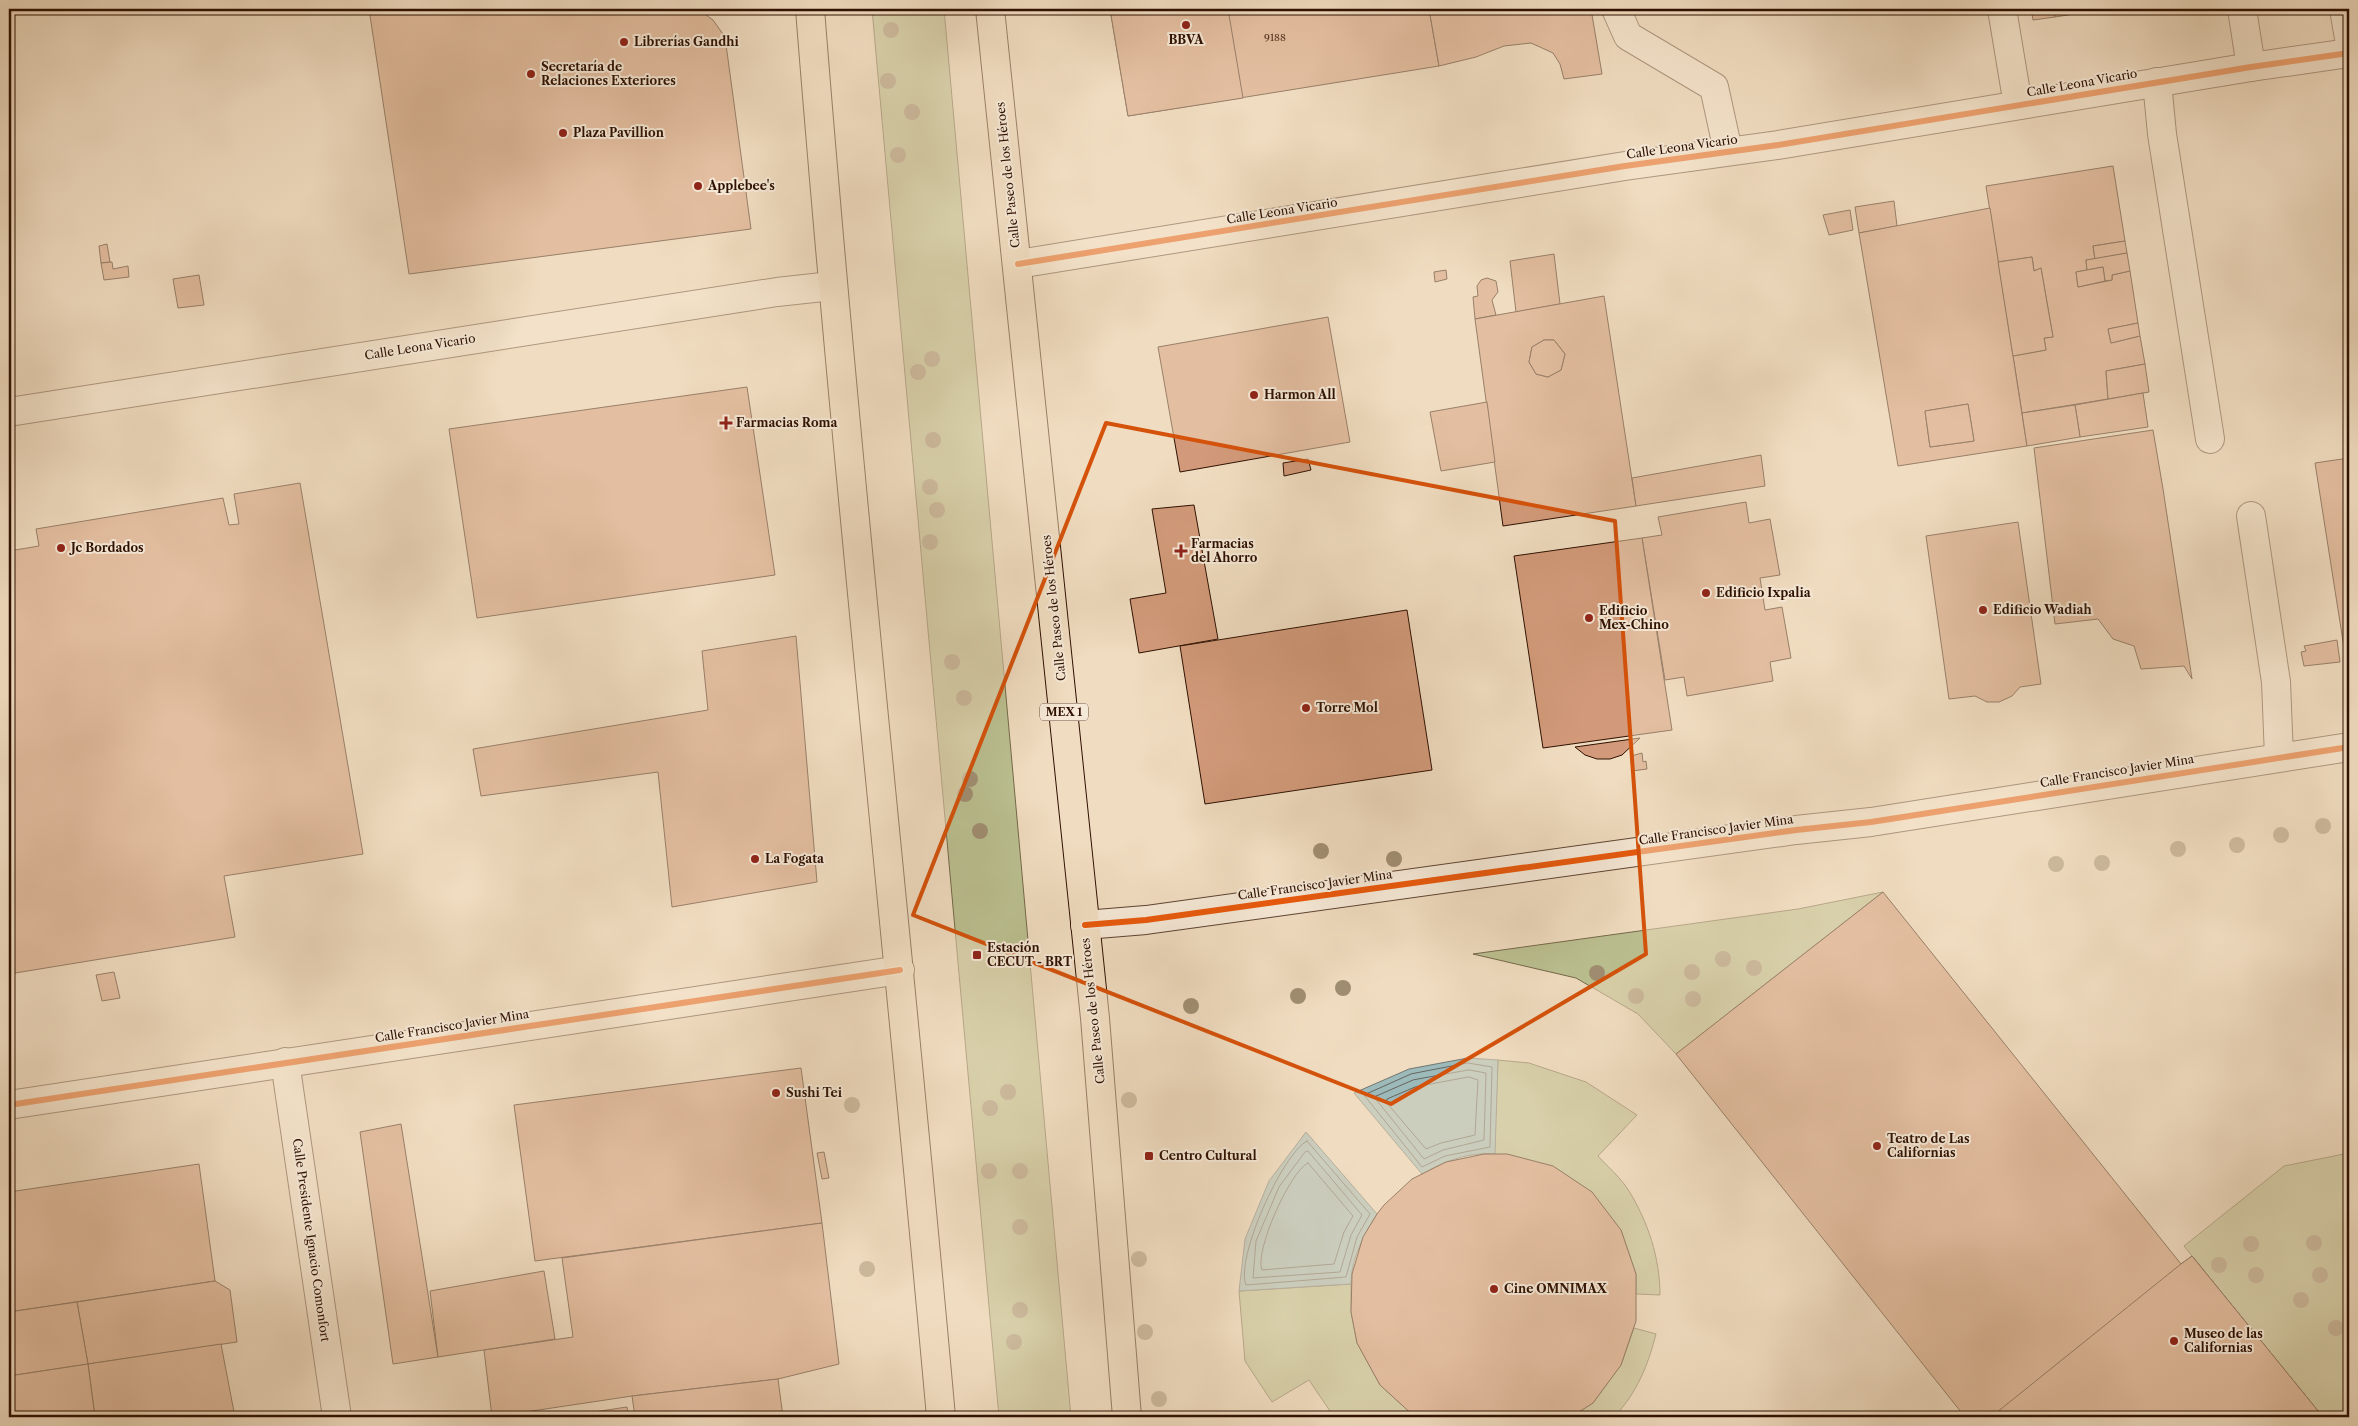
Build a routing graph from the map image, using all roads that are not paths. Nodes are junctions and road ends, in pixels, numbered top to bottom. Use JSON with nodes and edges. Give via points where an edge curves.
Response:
{"nodes":[{"id":1,"x":810,"y":9,"type":"edge"},
{"id":2,"x":990,"y":9,"type":"edge"},
{"id":3,"x":1616,"y":9,"type":"edge"},
{"id":4,"x":2002,"y":9,"type":"edge"},
{"id":5,"x":2242,"y":9,"type":"edge"},
{"id":6,"x":2344,"y":9,"type":"edge"},
{"id":7,"x":2349,"y":38,"type":"edge"},
{"id":8,"x":2349,"y":53,"type":"edge"},
{"id":9,"x":2251,"y":67,"type":"junction"},
{"id":10,"x":2157,"y":82,"type":"junction"},
{"id":11,"x":2018,"y":105,"type":"junction"},
{"id":12,"x":1728,"y":151,"type":"junction"},
{"id":13,"x":1018,"y":264,"type":"junction"},
{"id":14,"x":832,"y":286,"type":"junction"},
{"id":15,"x":9,"y":412,"type":"edge"},
{"id":16,"x":2210,"y":439,"type":"dead end"},
{"id":17,"x":2251,"y":516,"type":"dead end"},
{"id":18,"x":2349,"y":746,"type":"edge"},
{"id":19,"x":2279,"y":757,"type":"junction"},
{"id":20,"x":1085,"y":925,"type":"junction"},
{"id":21,"x":900,"y":970,"type":"junction"},
{"id":22,"x":285,"y":1062,"type":"junction"},
{"id":23,"x":9,"y":1105,"type":"edge"},
{"id":24,"x":337,"y":1417,"type":"edge"},
{"id":25,"x":941,"y":1417,"type":"edge"},
{"id":26,"x":1127,"y":1417,"type":"edge"}],
"edges":[{"from":1,"to":14,"type":"main road"},
{"from":2,"to":13,"type":"main road","name":"Calle Paseo de los Héroes","number":"MEX 1"},
{"from":3,"to":12,"type":"street","via":[[1628,36],[1714,87]]},
{"from":4,"to":11,"type":"street"},
{"from":5,"to":9,"type":"street"},
{"from":6,"to":7,"type":"street"},
{"from":8,"to":9,"type":"street","name":"Calle Leona Vicario"},
{"from":9,"to":10,"type":"street","name":"Calle Leona Vicario"},
{"from":10,"to":11,"type":"street","name":"Calle Leona Vicario"},
{"from":10,"to":16,"type":"street","via":[[2162,134]]},
{"from":11,"to":12,"type":"street","name":"Calle Leona Vicario"},
{"from":12,"to":13,"type":"street","name":"Calle Leona Vicario"},
{"from":13,"to":20,"type":"main road","name":"Calle Paseo de los Héroes","number":"MEX 1"},
{"from":14,"to":15,"type":"street","name":"Calle Leona Vicario"},
{"from":14,"to":21,"type":"main road"},
{"from":17,"to":19,"type":"street","via":[[2276,682]]},
{"from":18,"to":19,"type":"street","name":"Calle Francisco Javier Mina"},
{"from":19,"to":20,"type":"street","name":"Calle Francisco Javier Mina","via":[[1871,822],[1146,920]]},
{"from":20,"to":26,"type":"main road","name":"Calle Paseo de los Héroes","number":"MEX 1"},
{"from":21,"to":22,"type":"street","name":"Calle Francisco Javier Mina"},
{"from":21,"to":25,"type":"main road"},
{"from":22,"to":23,"type":"street","name":"Calle Francisco Javier Mina"},
{"from":22,"to":24,"type":"street","name":"Calle Presidente Ignacio Comonfort"}]}
